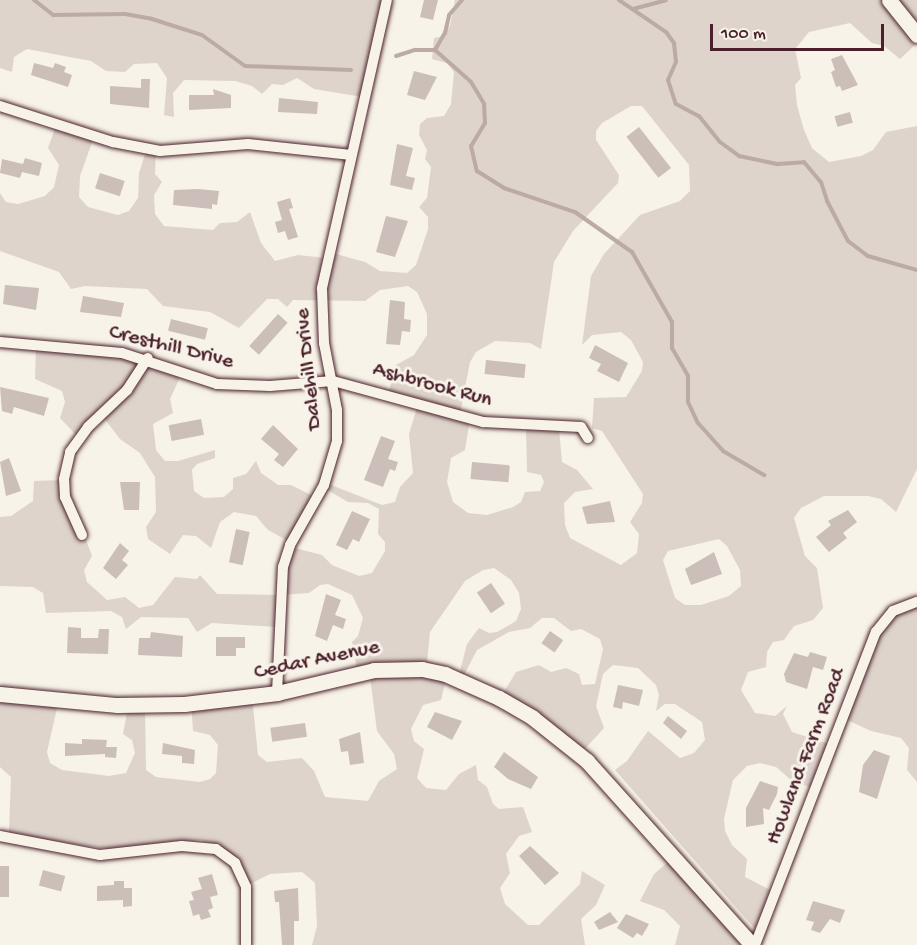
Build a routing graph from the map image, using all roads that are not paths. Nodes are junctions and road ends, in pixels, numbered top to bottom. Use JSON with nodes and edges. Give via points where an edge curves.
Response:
{"nodes":[{"id":1,"x":387,"y":0,"type":"edge"},
{"id":2,"x":888,"y":0,"type":"edge"},
{"id":3,"x":917,"y":36,"type":"edge"},
{"id":4,"x":0,"y":106,"type":"edge"},
{"id":5,"x":351,"y":155,"type":"junction"},
{"id":6,"x":0,"y":342,"type":"edge"},
{"id":7,"x":148,"y":358,"type":"junction"},
{"id":8,"x":333,"y":381,"type":"junction"},
{"id":9,"x":588,"y":438,"type":"dead end"},
{"id":10,"x":82,"y":535,"type":"dead end"},
{"id":11,"x":917,"y":602,"type":"edge"},
{"id":12,"x":277,"y":693,"type":"junction"},
{"id":13,"x":0,"y":694,"type":"edge"},
{"id":14,"x":0,"y":836,"type":"edge"},
{"id":15,"x":246,"y":945,"type":"edge"},
{"id":16,"x":754,"y":945,"type":"edge"}],
"edges":[{"from":1,"to":5,"type":"street","name":"Dalehill Drive"},
{"from":2,"to":3,"type":"street"},
{"from":4,"to":5,"type":"street","via":[[113,142],[160,151],[248,144]]},
{"from":5,"to":8,"type":"street","name":"Dalehill Drive","via":[[322,288],[324,343]]},
{"from":6,"to":7,"type":"street","name":"Cresthill Drive"},
{"from":7,"to":8,"type":"street","name":"Cresthill Drive","via":[[217,384],[270,386]]},
{"from":7,"to":10,"type":"street","via":[[127,390],[70,452],[65,497]]},
{"from":8,"to":9,"type":"street","name":"Ashbrook Run","via":[[483,422],[581,428]]},
{"from":8,"to":12,"type":"street","name":"Dalehill Drive","via":[[338,425],[333,457],[324,485],[290,545],[283,567]]},
{"from":11,"to":16,"type":"street","name":"Howland Farm Road","via":[[892,611],[876,632]]},
{"from":12,"to":13,"type":"street","name":"Cedar Avenue","via":[[196,704],[117,705]]},
{"from":12,"to":16,"type":"street","name":"Cedar Avenue","via":[[353,674],[399,668],[445,674],[499,698],[564,742],[609,782]]},
{"from":14,"to":15,"type":"street","via":[[100,855],[182,846],[216,849],[235,863],[246,887]]}]}
